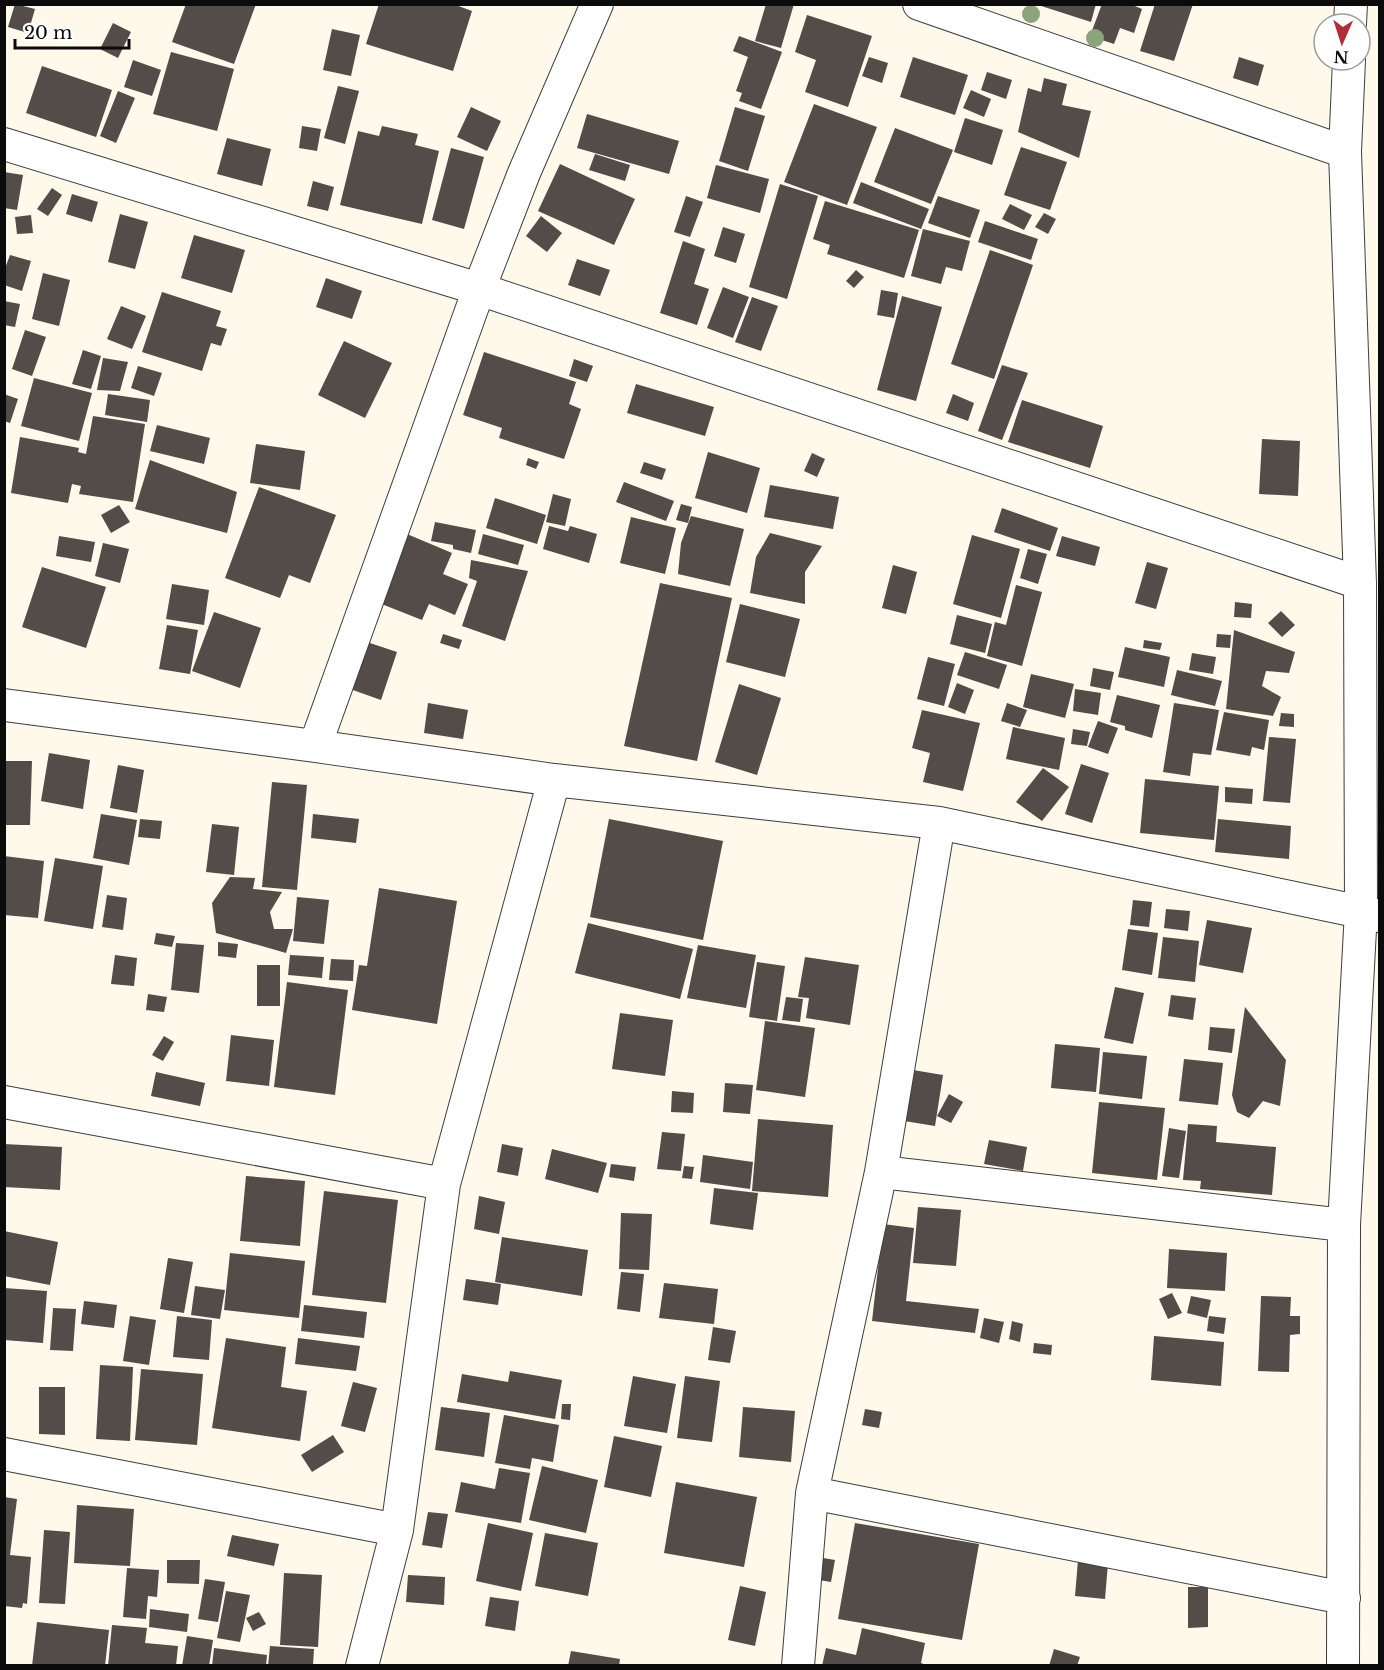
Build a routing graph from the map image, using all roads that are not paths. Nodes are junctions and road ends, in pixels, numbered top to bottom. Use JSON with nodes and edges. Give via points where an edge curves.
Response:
{"nodes":[{"id":1,"x":597,"y":4,"type":"edge"},
{"id":2,"x":919,"y":4,"type":"edge"},
{"id":3,"x":1348,"y":72,"type":"edge"},
{"id":4,"x":4,"y":144,"type":"edge"},
{"id":5,"x":1345,"y":152,"type":"junction"},
{"id":6,"x":479,"y":289,"type":"junction"},
{"id":7,"x":1360,"y":584,"type":"junction"},
{"id":8,"x":4,"y":705,"type":"edge"},
{"id":9,"x":315,"y":746,"type":"junction"},
{"id":10,"x":554,"y":780,"type":"junction"},
{"id":11,"x":939,"y":823,"type":"junction"},
{"id":12,"x":1370,"y":913,"type":"edge"},
{"id":13,"x":4,"y":1102,"type":"edge"},
{"id":14,"x":881,"y":1172,"type":"junction"},
{"id":15,"x":444,"y":1184,"type":"junction"},
{"id":16,"x":1344,"y":1225,"type":"junction"},
{"id":17,"x":4,"y":1454,"type":"edge"},
{"id":18,"x":812,"y":1493,"type":"junction"},
{"id":19,"x":398,"y":1530,"type":"junction"},
{"id":20,"x":1344,"y":1598,"type":"junction"},
{"id":21,"x":362,"y":1665,"type":"edge"},
{"id":22,"x":798,"y":1665,"type":"edge"},
{"id":23,"x":1343,"y":1665,"type":"edge"}],
"edges":[{"from":1,"to":6,"type":"street"},
{"from":2,"to":5,"type":"street"},
{"from":3,"to":5,"type":"street"},
{"from":4,"to":6,"type":"street"},
{"from":5,"to":7,"type":"street"},
{"from":6,"to":7,"type":"street"},
{"from":6,"to":9,"type":"street"},
{"from":7,"to":12,"type":"street"},
{"from":8,"to":9,"type":"street"},
{"from":9,"to":10,"type":"street"},
{"from":10,"to":11,"type":"street"},
{"from":10,"to":15,"type":"street"},
{"from":11,"to":12,"type":"street"},
{"from":11,"to":14,"type":"street"},
{"from":12,"to":16,"type":"street"},
{"from":13,"to":15,"type":"street"},
{"from":14,"to":16,"type":"street"},
{"from":14,"to":18,"type":"street"},
{"from":15,"to":19,"type":"street"},
{"from":16,"to":20,"type":"street"},
{"from":17,"to":19,"type":"street"},
{"from":18,"to":20,"type":"street"},
{"from":18,"to":22,"type":"street"},
{"from":19,"to":21,"type":"street"},
{"from":20,"to":23,"type":"street"}]}
